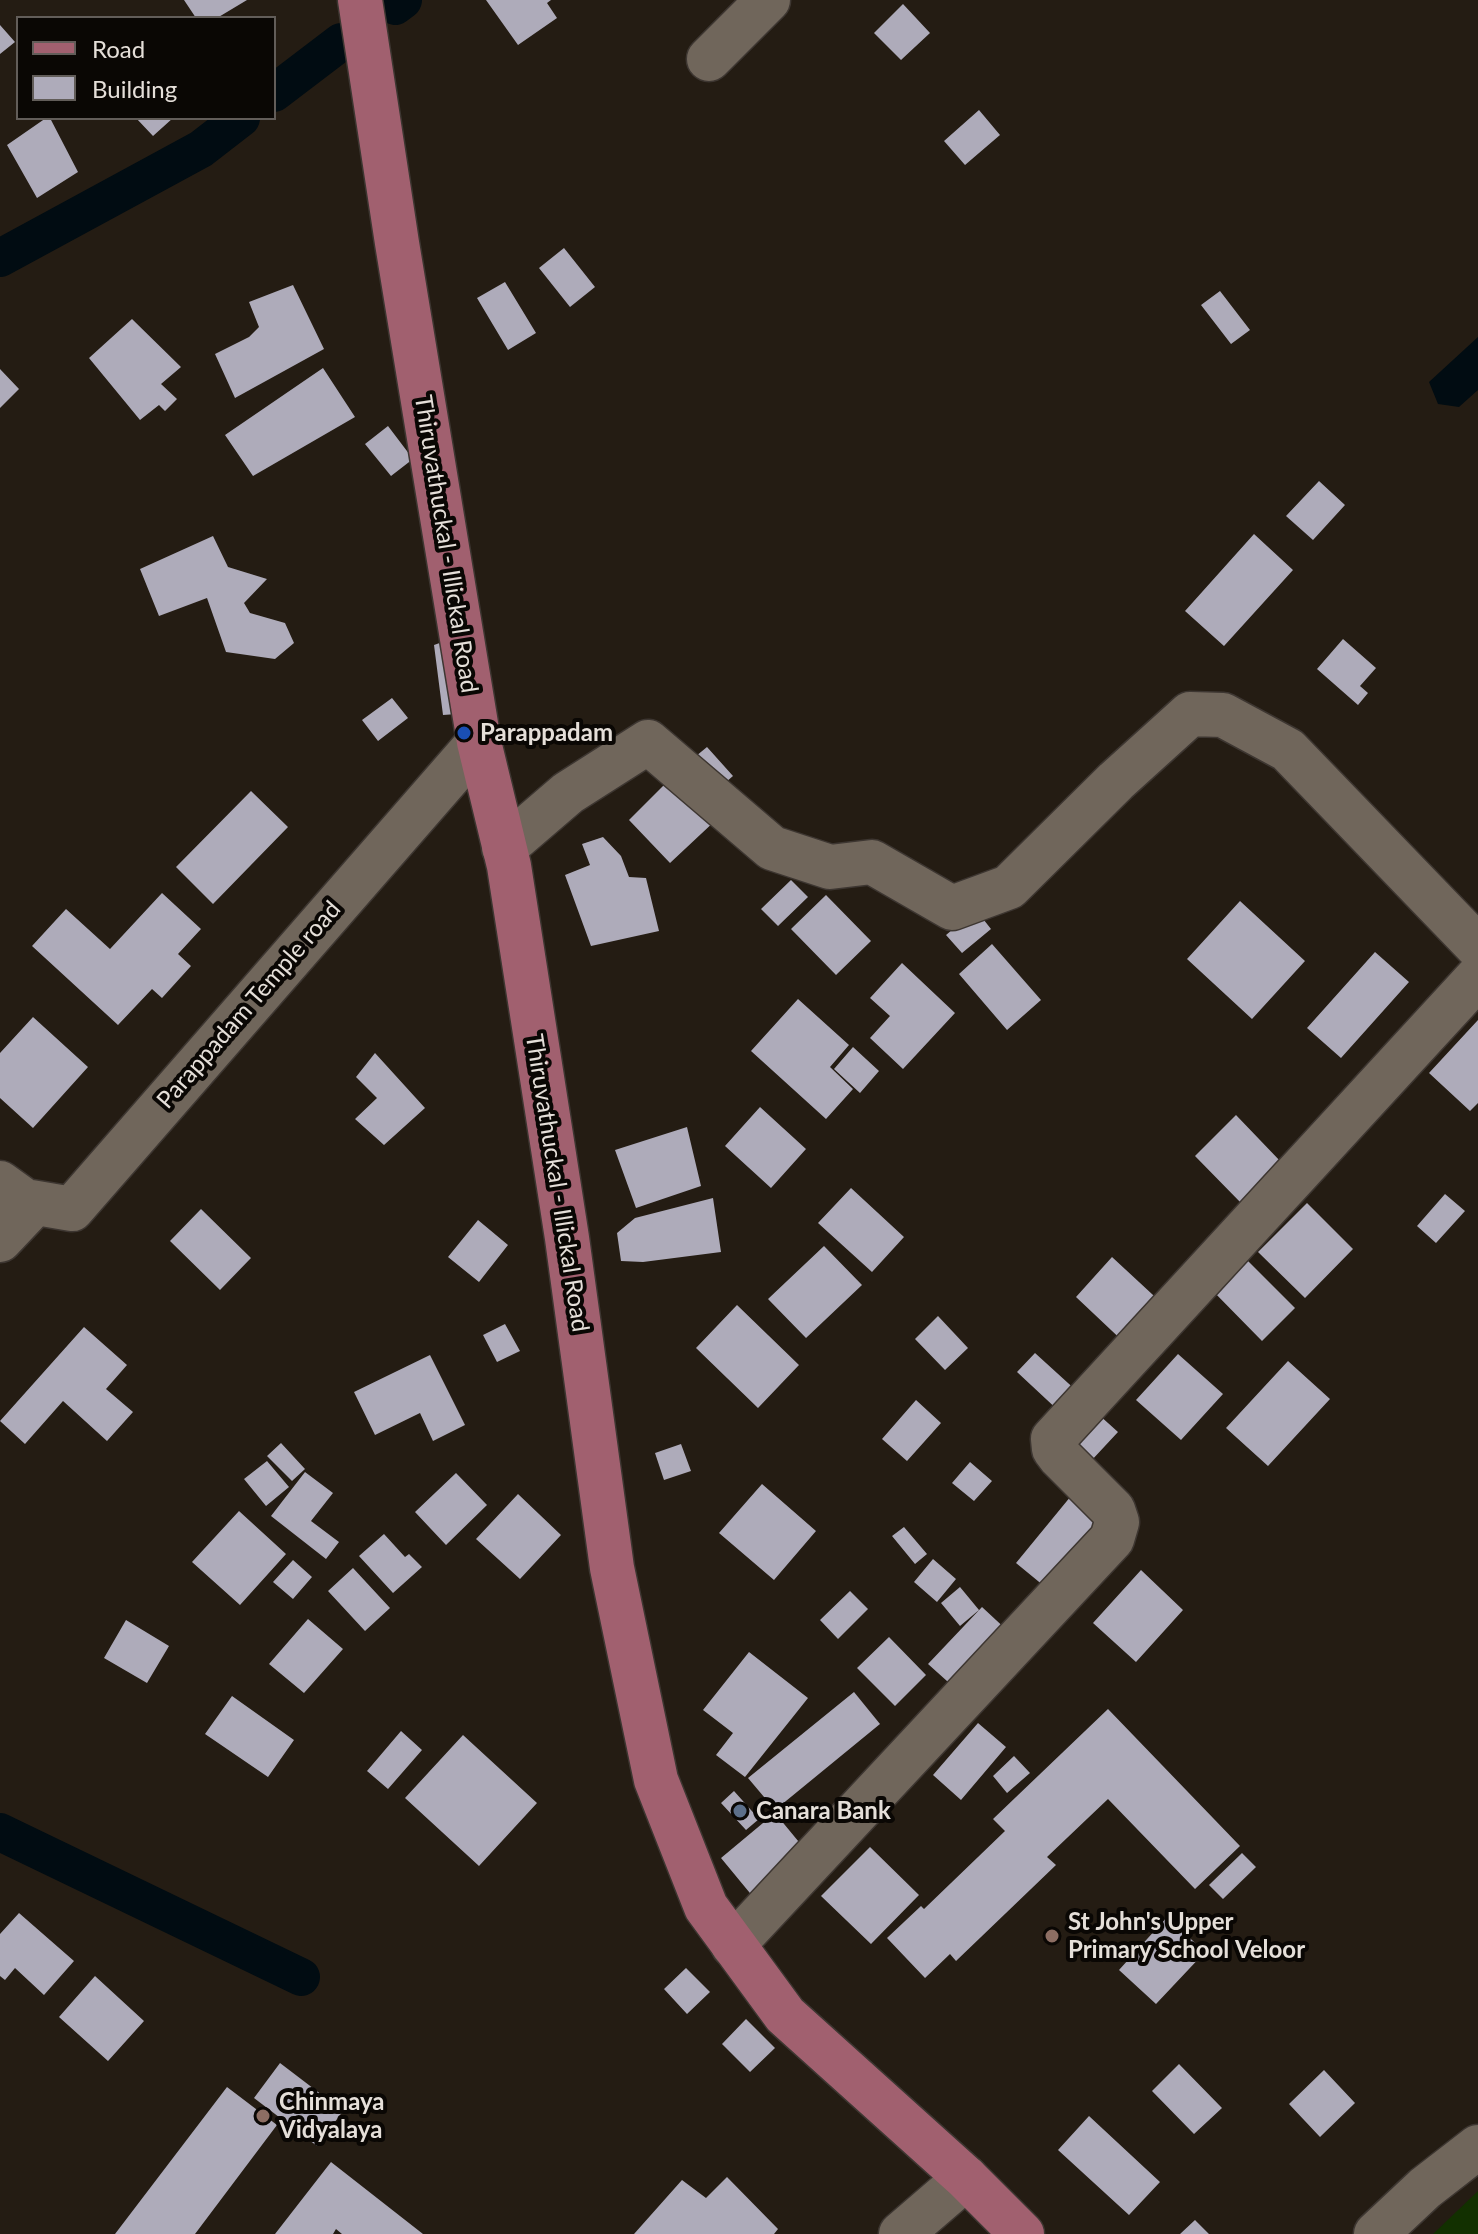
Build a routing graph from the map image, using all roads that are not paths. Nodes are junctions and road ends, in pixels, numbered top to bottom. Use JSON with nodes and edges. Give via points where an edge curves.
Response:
{"nodes":[{"id":1,"x":360,"y":0,"type":"edge"},
{"id":2,"x":768,"y":0,"type":"edge"},
{"id":3,"x":709,"y":59,"type":"dead end"},
{"id":4,"x":479,"y":742,"type":"junction"},
{"id":5,"x":504,"y":848,"type":"junction"},
{"id":6,"x":1478,"y":947,"type":"edge"},
{"id":7,"x":1478,"y":977,"type":"edge"},
{"id":8,"x":17,"y":1193,"type":"edge"},
{"id":9,"x":0,"y":1240,"type":"edge"},
{"id":10,"x":733,"y":1945,"type":"junction"},
{"id":11,"x":1478,"y":2147,"type":"edge"},
{"id":12,"x":966,"y":2178,"type":"junction"},
{"id":13,"x":901,"y":2234,"type":"edge"},
{"id":14,"x":1022,"y":2234,"type":"edge"},
{"id":15,"x":1376,"y":2234,"type":"edge"}],
"edges":[{"from":1,"to":4,"type":"main road","name":"Thiruvathuckal - Illickal Road"},
{"from":2,"to":3,"type":"street"},
{"from":4,"to":5,"type":"main road","name":"Thiruvathuckal - Illickal Road"},
{"from":4,"to":8,"type":"street","name":"Parappadam Temple road","via":[[72,1209]]},
{"from":5,"to":6,"type":"street","via":[[568,793],[648,742],[772,848],[830,867],[872,862],[952,908],[1009,887],[1190,714],[1223,715],[1288,750]]},
{"from":5,"to":10,"type":"main road","name":"Thiruvathuckal - Illickal Road","via":[[567,1238],[612,1568],[656,1780],[706,1907]]},
{"from":7,"to":10,"type":"street","via":[[1053,1439],[1060,1457],[1113,1510],[1117,1522],[1112,1539]]},
{"from":8,"to":9,"type":"street"},
{"from":10,"to":12,"type":"main road","name":"Thiruvathuckal - Illickal Road","via":[[785,2015]]},
{"from":11,"to":15,"type":"street"},
{"from":12,"to":13,"type":"street"},
{"from":12,"to":14,"type":"main road","name":"Thiruvathuckal - Illickal Road"}]}
